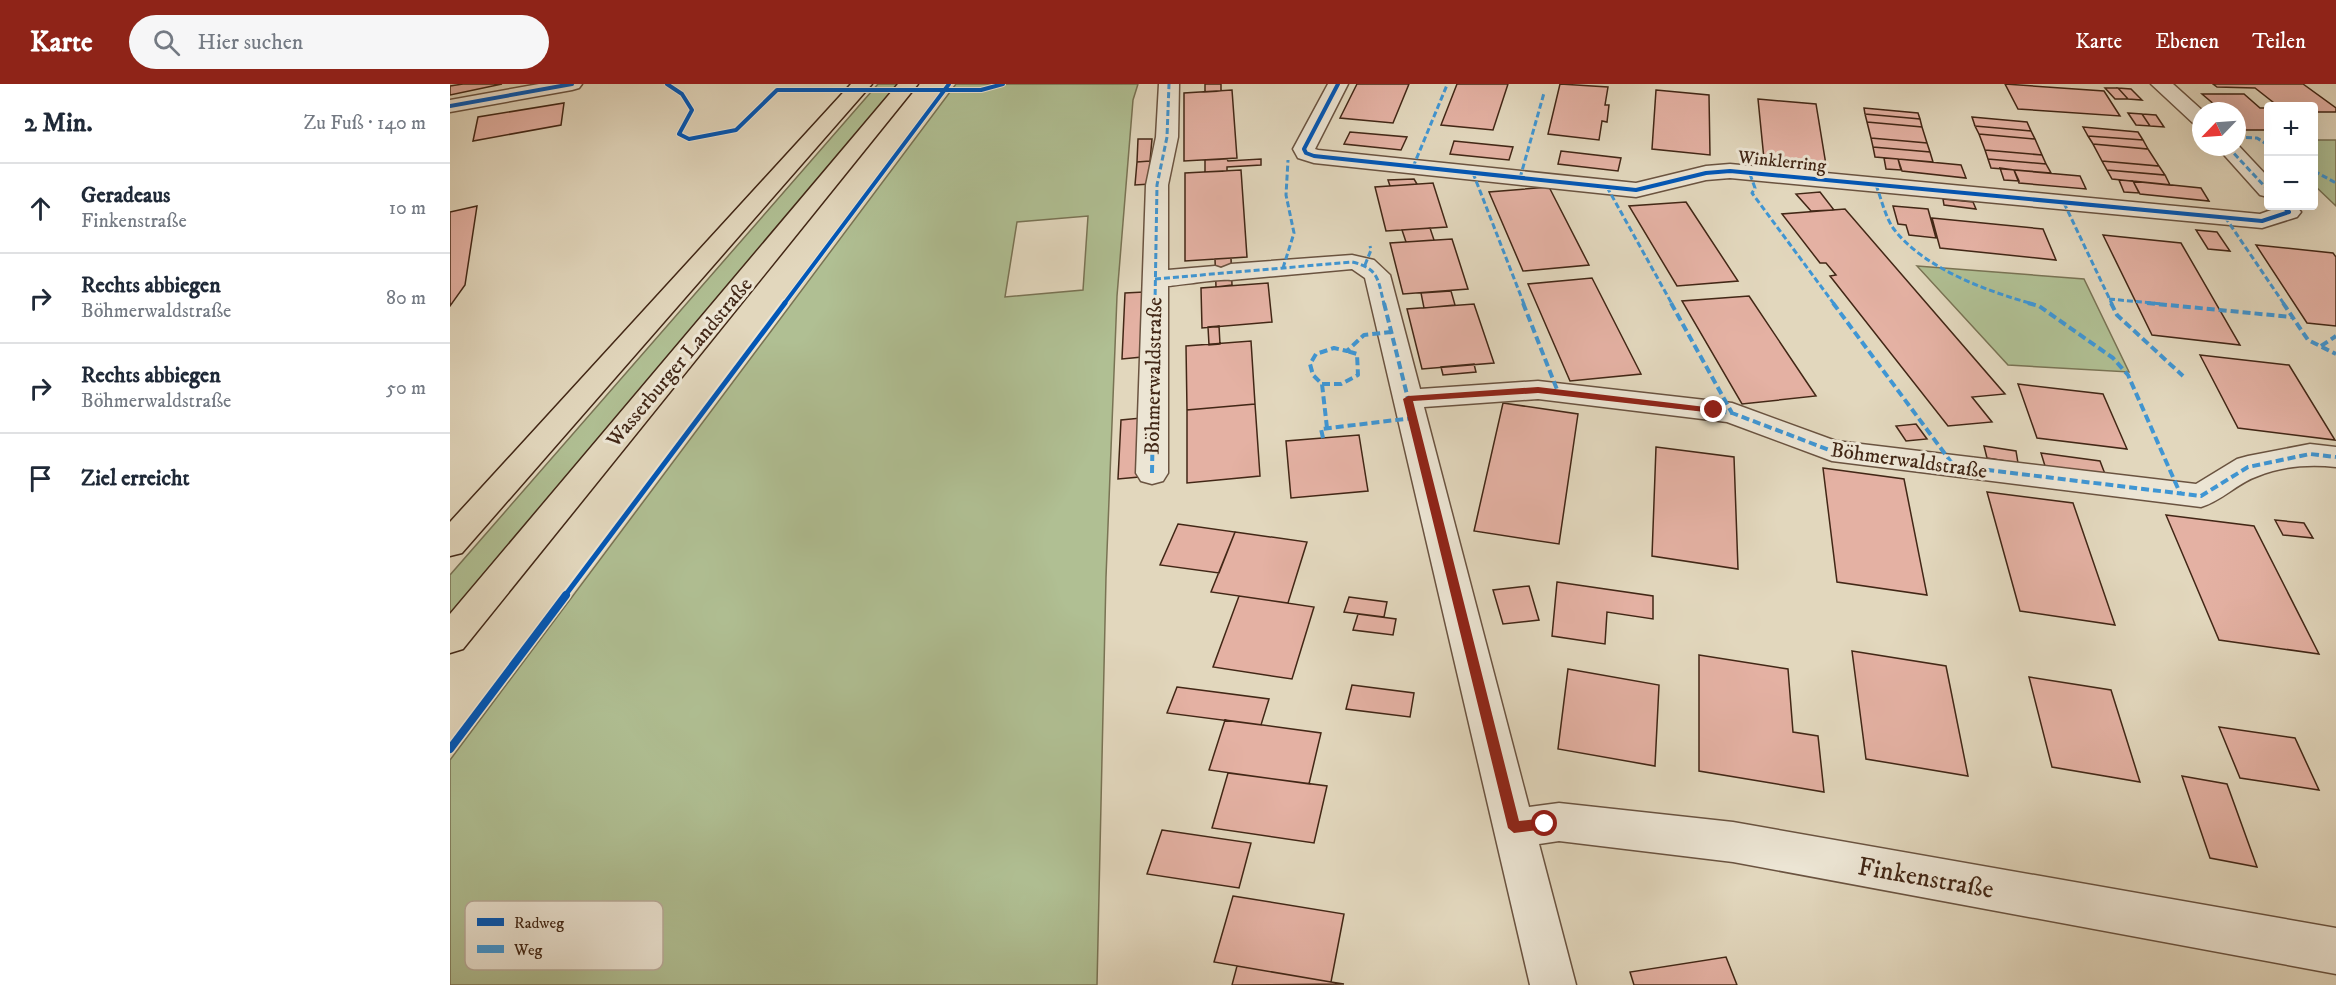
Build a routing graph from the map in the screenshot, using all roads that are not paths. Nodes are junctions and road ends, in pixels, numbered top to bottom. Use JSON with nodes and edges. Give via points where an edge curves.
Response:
{"nodes":[{"id":1,"x":572,"y":84,"type":"edge"},
{"id":2,"x":862,"y":84,"type":"edge"},
{"id":3,"x":908,"y":84,"type":"edge"},
{"id":4,"x":1169,"y":84,"type":"edge"},
{"id":5,"x":1338,"y":84,"type":"edge"},
{"id":6,"x":2161,"y":84,"type":"edge"},
{"id":7,"x":450,"y":106,"type":"edge"},
{"id":8,"x":2192,"y":112,"type":"edge"},
{"id":9,"x":2236,"y":156,"type":"edge"},
{"id":10,"x":2264,"y":186,"type":"edge"},
{"id":11,"x":2287,"y":210,"type":"edge"},
{"id":12,"x":1155,"y":279,"type":"junction"},
{"id":13,"x":1408,"y":399,"type":"junction"},
{"id":14,"x":2336,"y":458,"type":"edge"},
{"id":15,"x":1152,"y":473,"type":"dead end"},
{"id":16,"x":450,"y":544,"type":"edge"},
{"id":17,"x":450,"y":639,"type":"edge"},
{"id":18,"x":1514,"y":828,"type":"junction"},
{"id":19,"x":2336,"y":951,"type":"edge"},
{"id":20,"x":1553,"y":985,"type":"edge"}],
"edges":[{"from":1,"to":7,"type":"street"},
{"from":2,"to":16,"type":"main road"},
{"from":3,"to":17,"type":"main road","name":"Wasserburger Landstraße"},
{"from":4,"to":12,"type":"street","name":"Böhmerwaldstraße","via":[[1167,137],[1157,185]]},
{"from":5,"to":11,"type":"street","name":"Winklerring","via":[[1304,149],[1306,153],[1636,190],[1706,172],[1730,171],[2262,221]]},
{"from":6,"to":8,"type":"street"},
{"from":9,"to":10,"type":"street"},
{"from":12,"to":13,"type":"street","name":"Böhmerwaldstraße","via":[[1352,262],[1365,265],[1377,275]]},
{"from":12,"to":15,"type":"street","name":"Böhmerwaldstraße"},
{"from":13,"to":14,"type":"street","name":"Böhmerwaldstraße","via":[[1538,390],[1723,411],[1746,416],[1832,451],[2201,496],[2248,467],[2310,454]]},
{"from":13,"to":18,"type":"street","name":"Böhmerwaldstraße"},
{"from":18,"to":19,"type":"street","name":"Finkenstraße","via":[[1559,822],[1733,843]]},
{"from":18,"to":20,"type":"street","name":"Böhmerwaldstraße"}]}
